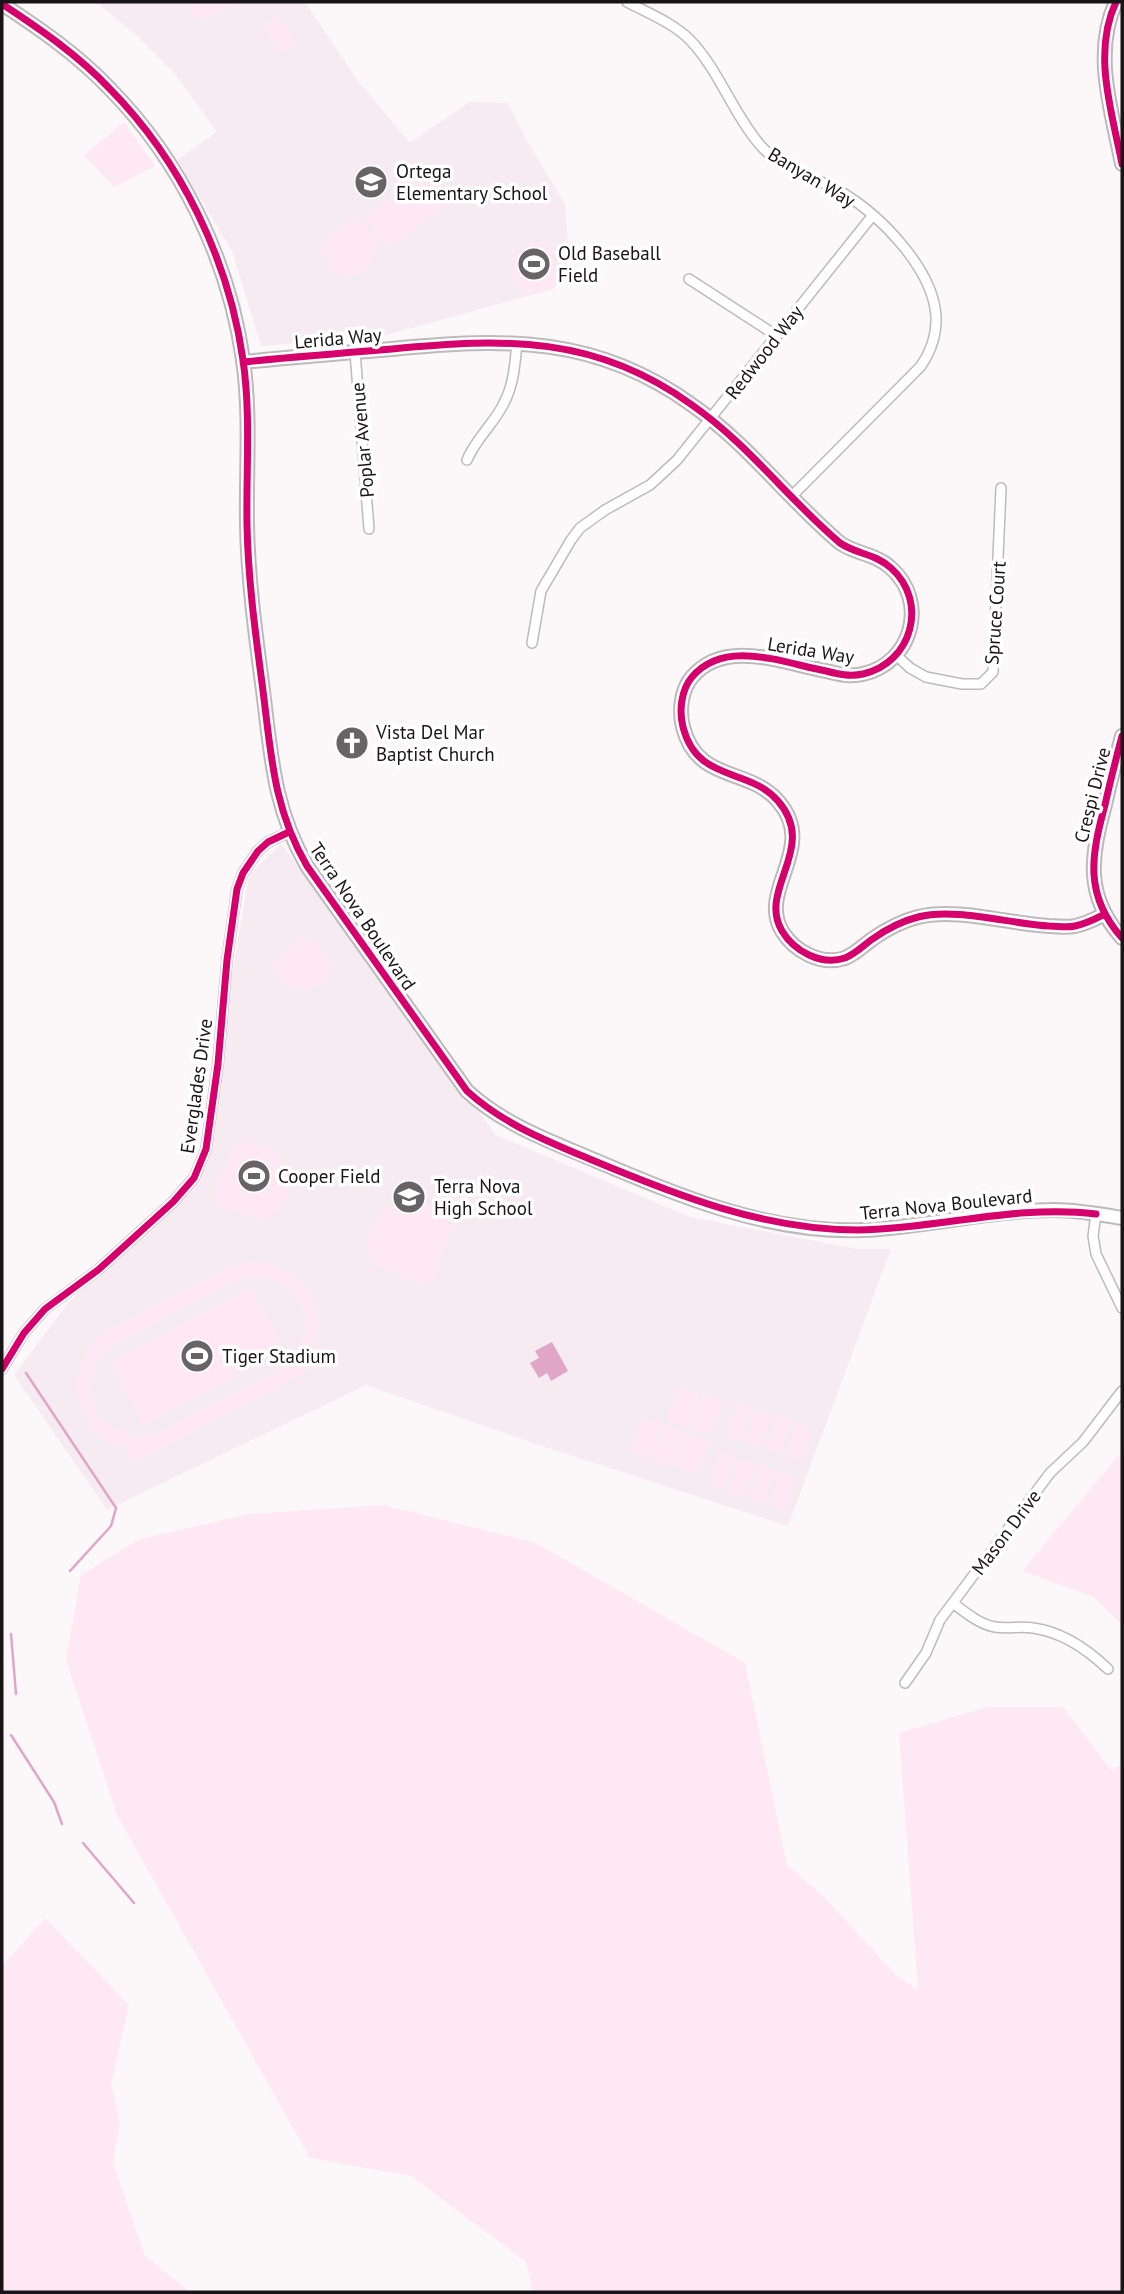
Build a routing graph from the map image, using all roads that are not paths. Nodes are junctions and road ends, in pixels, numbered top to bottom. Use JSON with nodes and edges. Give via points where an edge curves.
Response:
{"nodes":[{"id":1,"x":627,"y":2,"type":"edge"},
{"id":2,"x":1112,"y":3,"type":"edge"},
{"id":3,"x":2,"y":4,"type":"edge"},
{"id":4,"x":1122,"y":164,"type":"edge"},
{"id":5,"x":873,"y":215,"type":"junction"},
{"id":6,"x":689,"y":279,"type":"dead end"},
{"id":7,"x":777,"y":336,"type":"junction"},
{"id":8,"x":517,"y":342,"type":"junction"},
{"id":9,"x":355,"y":352,"type":"junction"},
{"id":10,"x":243,"y":362,"type":"junction"},
{"id":11,"x":711,"y":419,"type":"junction"},
{"id":12,"x":467,"y":460,"type":"dead end"},
{"id":13,"x":1001,"y":488,"type":"dead end"},
{"id":14,"x":792,"y":496,"type":"junction"},
{"id":15,"x":369,"y":529,"type":"dead end"},
{"id":16,"x":532,"y":643,"type":"dead end"},
{"id":17,"x":896,"y":655,"type":"junction"},
{"id":18,"x":1122,"y":736,"type":"edge"},
{"id":19,"x":289,"y":832,"type":"junction"},
{"id":20,"x":1105,"y":914,"type":"junction"},
{"id":21,"x":1122,"y":938,"type":"edge"},
{"id":22,"x":1096,"y":1214,"type":"junction"},
{"id":23,"x":1122,"y":1218,"type":"edge"},
{"id":24,"x":1122,"y":1308,"type":"edge"},
{"id":25,"x":2,"y":1369,"type":"edge"},
{"id":26,"x":1122,"y":1391,"type":"edge"},
{"id":27,"x":953,"y":1603,"type":"junction"},
{"id":28,"x":1108,"y":1669,"type":"dead end"},
{"id":29,"x":905,"y":1683,"type":"dead end"}],
"edges":[{"from":1,"to":5,"type":"street","name":"Banyan Way","via":[[691,41],[772,157]]},
{"from":2,"to":4,"type":"street","via":[[1104,65]]},
{"from":3,"to":10,"type":"street","name":"Terra Nova Boulevard","via":[[56,40],[94,73],[164,156],[216,256]]},
{"from":5,"to":7,"type":"street","name":"Redwood Way"},
{"from":5,"to":14,"type":"street","name":"Banyan Way","via":[[899,240],[930,292],[936,317],[933,344],[922,366]]},
{"from":6,"to":7,"type":"street"},
{"from":7,"to":11,"type":"street","name":"Redwood Way"},
{"from":8,"to":9,"type":"street","name":"Lerida Way"},
{"from":8,"to":11,"type":"street","name":"Lerida Way","via":[[567,349],[618,364],[676,393]]},
{"from":8,"to":12,"type":"street","via":[[505,402]]},
{"from":9,"to":10,"type":"street","name":"Lerida Way"},
{"from":9,"to":15,"type":"street","name":"Poplar Avenue"},
{"from":10,"to":19,"type":"street","name":"Terra Nova Boulevard","via":[[251,595],[274,773]]},
{"from":11,"to":14,"type":"street","name":"Lerida Way"},
{"from":11,"to":16,"type":"street","name":"Redwood Way","via":[[664,473],[636,495],[591,518],[571,540],[541,591]]},
{"from":13,"to":17,"type":"street","name":"Spruce Court","via":[[993,672],[981,684],[962,684],[917,673]]},
{"from":14,"to":17,"type":"street","name":"Lerida Way","via":[[839,543],[881,560],[904,583],[913,617],[911,631]]},
{"from":17,"to":20,"type":"street","name":"Lerida Way","via":[[875,670],[849,675],[752,657],[722,657],[697,670],[683,694],[682,723],[698,757],[719,771],[769,791],[791,825],[791,852],[775,910],[787,939],[801,951],[837,960],[918,917],[944,913],[1073,927]]},
{"from":18,"to":20,"type":"street","name":"Crespi Drive","via":[[1093,854],[1094,883]]},
{"from":19,"to":22,"type":"street","name":"Terra Nova Boulevard","via":[[318,882],[454,1076],[497,1116],[529,1133],[687,1199],[802,1226],[859,1230],[1031,1211]]},
{"from":19,"to":25,"type":"street","name":"Everglades Drive","via":[[258,850],[237,889],[218,1064],[205,1149],[194,1178],[98,1270],[45,1309]]},
{"from":20,"to":21,"type":"street","name":"Crespi Drive"},
{"from":22,"to":23,"type":"street","name":"Terra Nova Boulevard"},
{"from":22,"to":24,"type":"street","via":[[1096,1254]]},
{"from":26,"to":27,"type":"street","name":"Mason Drive","via":[[1083,1442],[1050,1473]]},
{"from":27,"to":28,"type":"street","via":[[995,1627],[1043,1630],[1074,1642]]},
{"from":27,"to":29,"type":"street","name":"Mason Drive"}]}
